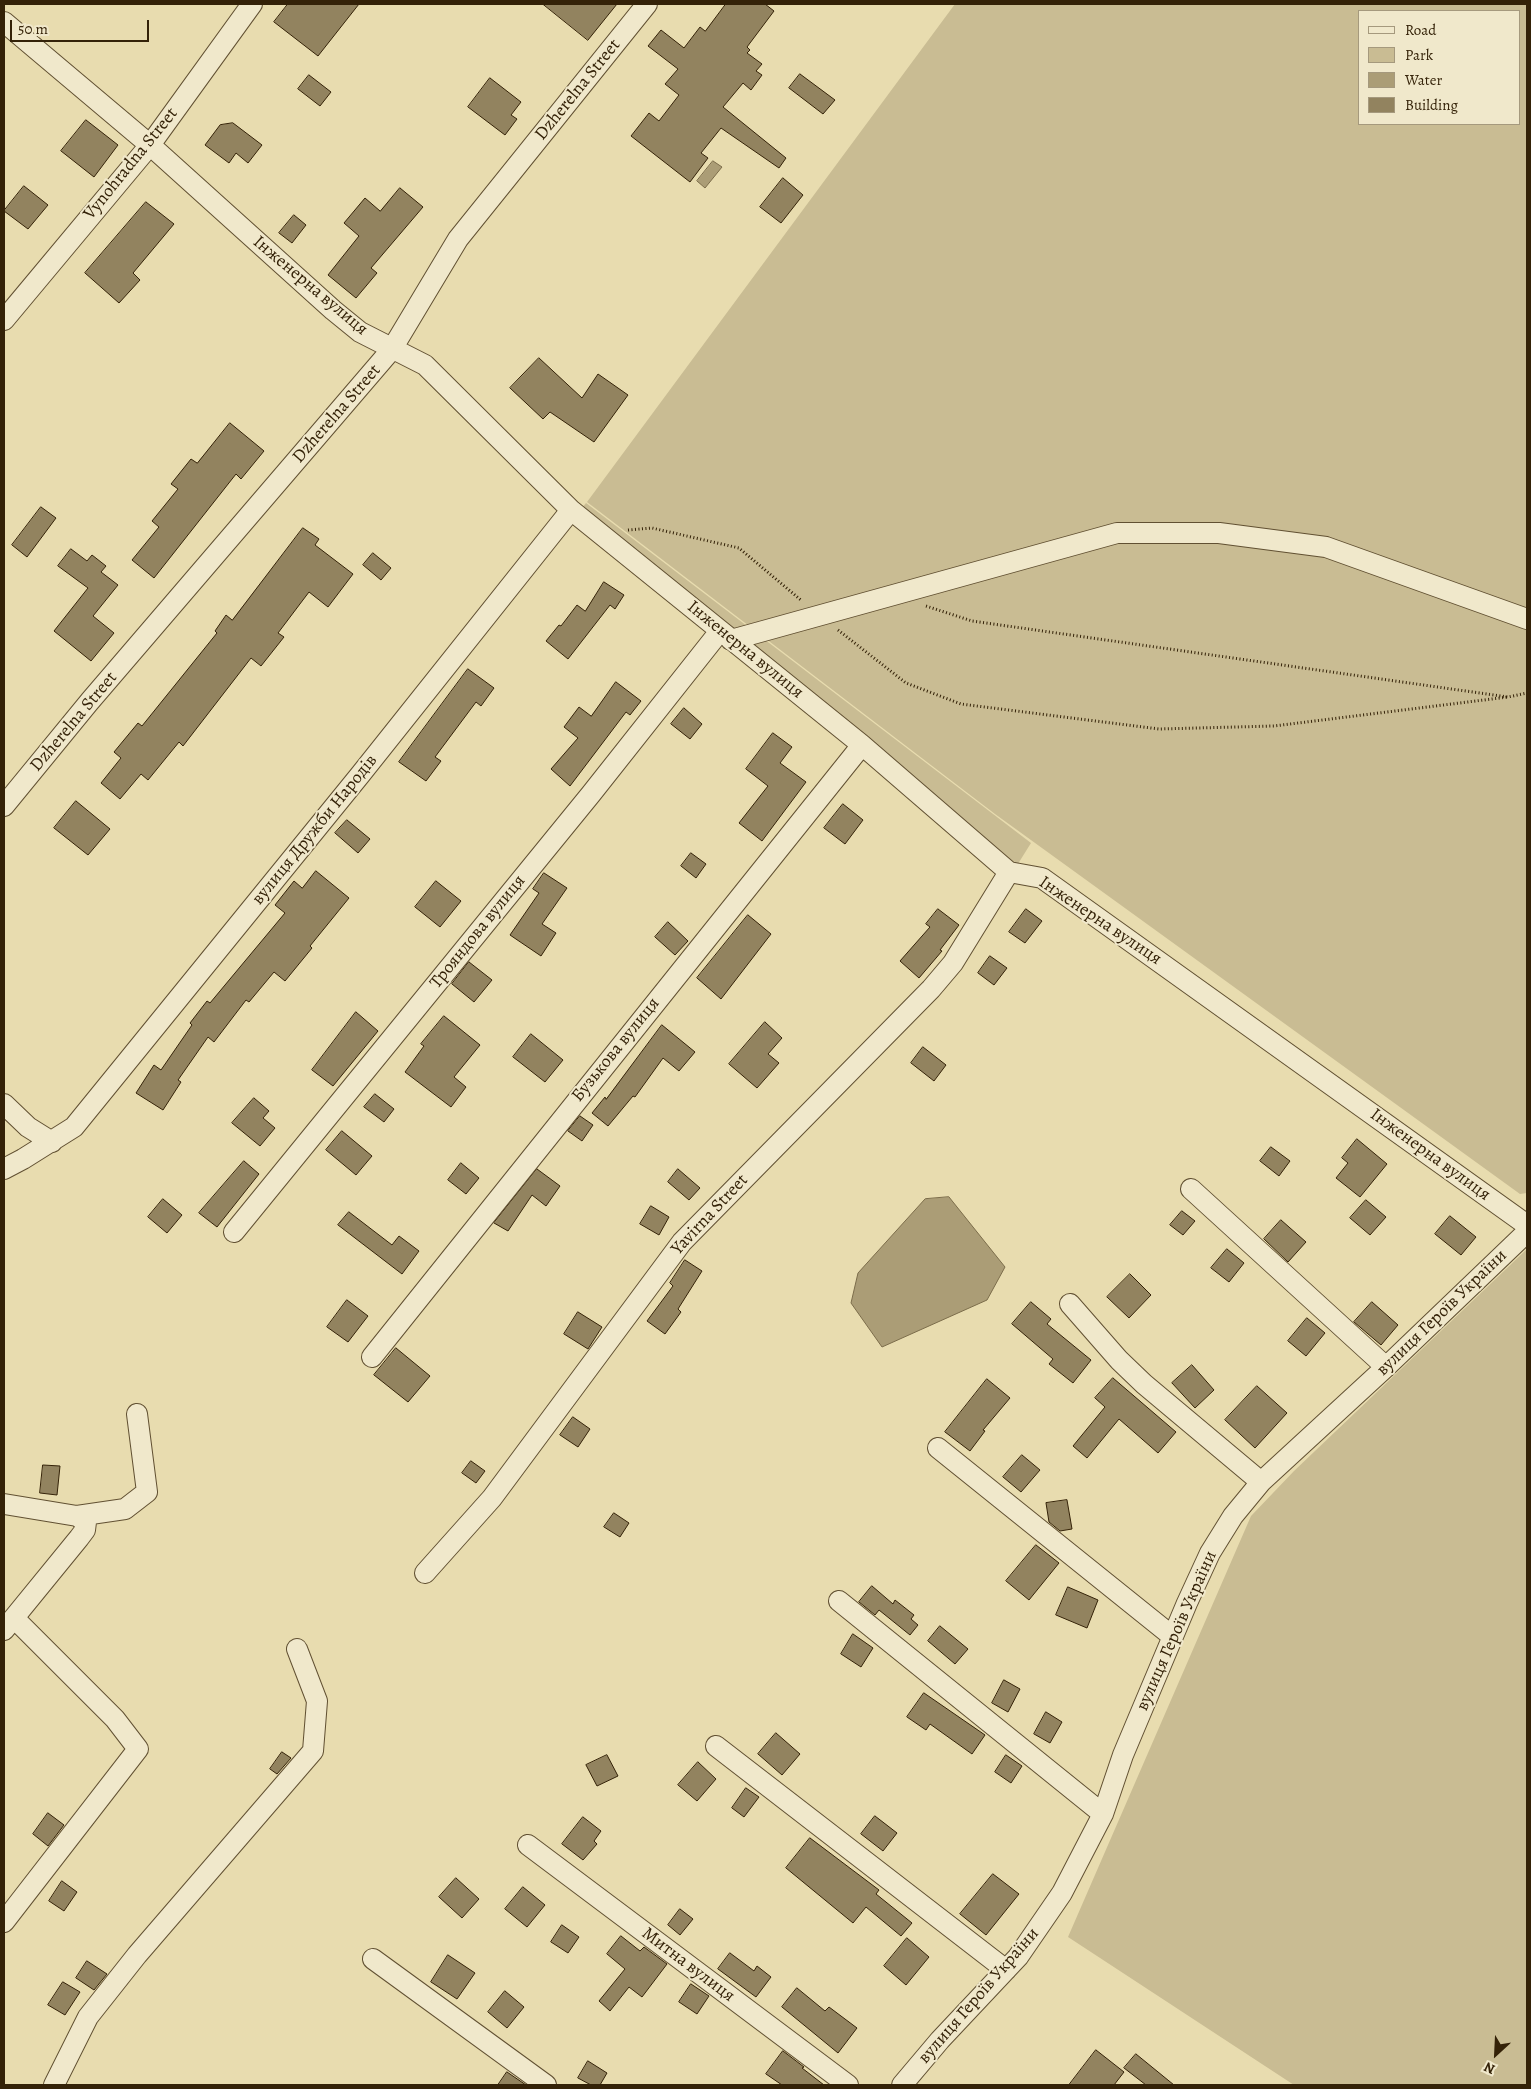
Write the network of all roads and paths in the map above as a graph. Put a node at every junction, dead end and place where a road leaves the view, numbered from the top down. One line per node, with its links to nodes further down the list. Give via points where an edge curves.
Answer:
1 (252, 4): 4 (street, Vynohradna Street)
2 (646, 4): 6 (street, Dzherelna Street, via 458,239)
3 (4, 22): 4 (street, Інженерна вулиця)
4 (150, 145): 5 (street, Vynohradna Street); 6 (street, Інженерна вулиця, via 333,310 360,332)
5 (4, 320)
6 (392, 349): 7 (street, Інженерна вулиця, via 425,365); 16 (street, Dzherelna Street)
7 (571, 510): 8 (street, Інженерна вулиця); 19 (street, вулиця Дружби Народів, via 74,1127)
8 (600, 533): 10 (path, via 652,528 739,548); 12 (street, Інженерна вулиця)
9 (893, 595): 10 (street); 11 (street, via 1117,533 1220,534 1326,547); 14 (path, via 972,621)
10 (820, 616): 12 (street); 14 (path, via 906,684 961,704 1159,729 1274,726)
11 (1527, 619)
12 (726, 635): 15 (street, Інженерна вулиця); 23 (street, Трояндова вулиця, via 585,802)
13 (1527, 693): 14 (path)
14 (1508, 697)
15 (862, 745): 17 (street, Інженерна вулиця); 26 (street, Бузькова вулиця)
16 (4, 806)
17 (1009, 872): 22 (street, Інженерна вулиця, via 1042,878); 33 (street, Yavirna Street, via 953,963 682,1242 492,1498)
18 (4, 1104): 19 (street, via 28,1127)
19 (52, 1142): 20 (street, вулиця Дружби Народів)
20 (4, 1169)
21 (1191, 1189): 27 (street)
22 (1527, 1225)
23 (234, 1232)
24 (1527, 1232): 27 (street, вулиця Героїв України)
25 (1070, 1304): 30 (street, via 1118,1360)
26 (372, 1357)
27 (1386, 1368): 30 (street, вулиця Героїв України)
28 (138, 1414): 32 (street, via 147,1492 125,1509)
29 (938, 1448): 36 (street)
30 (1261, 1482): 36 (street, вулиця Героїв України, via 1233,1516 1210,1553)
31 (4, 1504): 32 (street)
32 (77, 1516): 35 (street, via 86,1522 85,1530)
33 (424, 1572)
34 (839, 1600): 39 (street)
35 (9, 1624): 41 (street, via 115,1719 138,1748)
36 (1172, 1636): 39 (street, вулиця Героїв України, via 1122,1754)
37 (297, 1649): 44 (street, via 317,1701 313,1751 136,1955 88,2017)
38 (716, 1746): 43 (street)
39 (1103, 1814): 43 (street, вулиця Героїв України, via 1062,1893)
40 (528, 1845): 46 (street, Митна вулиця)
41 (4, 1922)
42 (373, 1959): 45 (street)
43 (1006, 1970): 47 (street, вулиця Героїв України)
44 (54, 2085)
45 (546, 2085)
46 (848, 2085)
47 (902, 2085)

